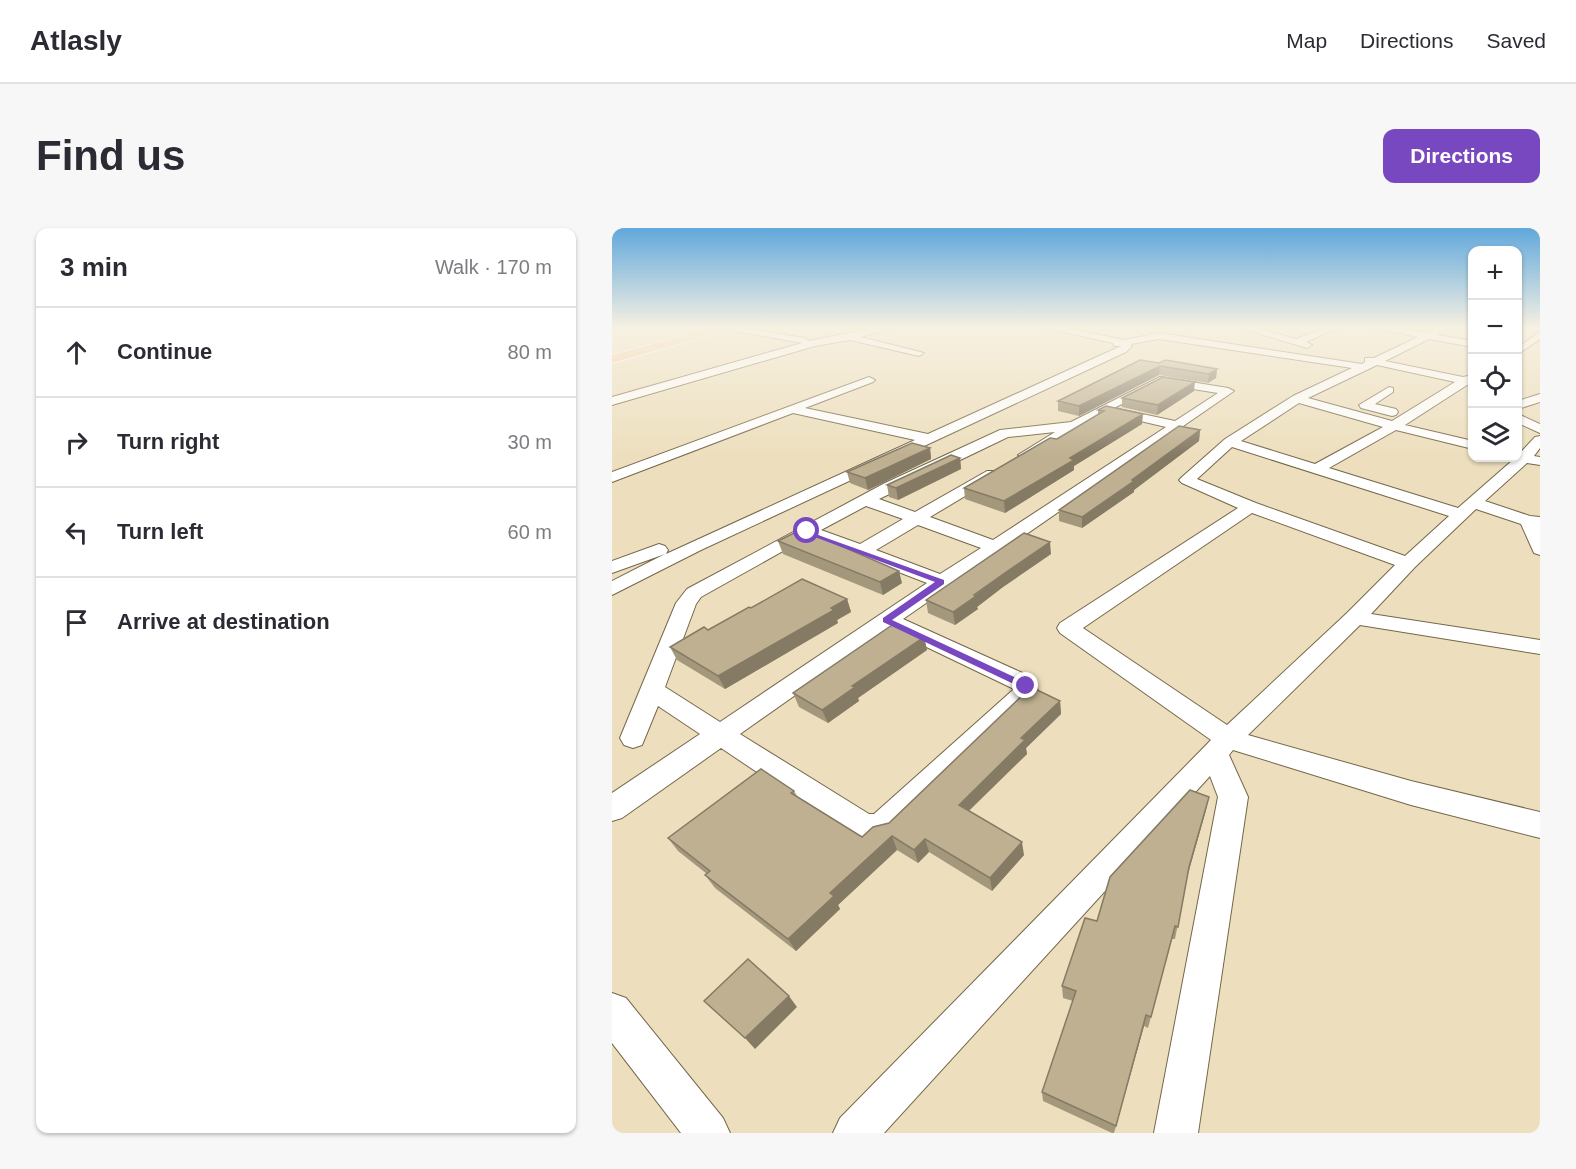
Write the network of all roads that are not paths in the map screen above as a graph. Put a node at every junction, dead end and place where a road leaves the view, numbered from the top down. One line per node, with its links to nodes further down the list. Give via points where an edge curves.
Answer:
1 (719, 370): 12 (street)
2 (1075, 370): 22 (street)
3 (1355, 370): 11 (street)
4 (1408, 370): 6 (street)
5 (869, 380): 14 (street)
6 (1468, 380)
7 (1468, 381): 16 (street)
8 (1389, 390): 16 (street, via 1365,405)
9 (1522, 395): 10 (street)
10 (1538, 398): 13 (street)
11 (1297, 399): 20 (street); 24 (street)
12 (612, 401)
13 (1522, 404)
14 (792, 409): 22 (street); 31 (street)
15 (1103, 409): 18 (street); 19 (street); 19 (street, via 1162,380 1228,391)
16 (1408, 417): 20 (street)
17 (1522, 420): 21 (street)
18 (1076, 425): 32 (street, via 1005,433); 35 (street)
19 (1176, 425): 38 (street)
20 (1394, 426): 25 (street); 30 (street)
21 (1540, 429)
22 (924, 438): 42 (street, via 693,537); 44 (street)
23 (1540, 440): 26 (street)
24 (1230, 442): 30 (street); 33 (street, via 1186,480)
25 (1468, 444)
26 (1522, 456)
27 (1522, 457): 28 (street)
28 (1540, 461)
29 (1516, 462): 34 (street)
30 (1317, 469): 34 (street)
31 (612, 477)
32 (866, 500): 35 (street); 37 (street)
33 (1251, 507): 41 (street); 51 (street, via 1068,628)
34 (1467, 508): 36 (street); 41 (street)
35 (918, 518): 38 (street); 40 (street)
36 (1534, 521): 39 (street)
37 (807, 531): 40 (street); 48 (street, via 694,593 686,603)
38 (994, 546): 43 (street)
39 (1540, 549)
40 (861, 551): 43 (street)
41 (1408, 563): 45 (street)
42 (612, 567)
43 (942, 582): 46 (street)
44 (612, 589)
45 (1355, 618): 47 (street); 51 (street)
46 (886, 620): 49 (street); 49 (street, via 1019,681 1026,686 1026,692 881,826 860,824)
47 (1540, 646)
48 (651, 690): 49 (street); 50 (street)
49 (720, 734): 52 (street)
50 (633, 738)
51 (1221, 746): 53 (street); 56 (street); 57 (street, via 1233,797)
52 (612, 809)
53 (1540, 825)
54 (612, 1012): 55 (street)
55 (708, 1133)
56 (855, 1133)
57 (1176, 1133)

